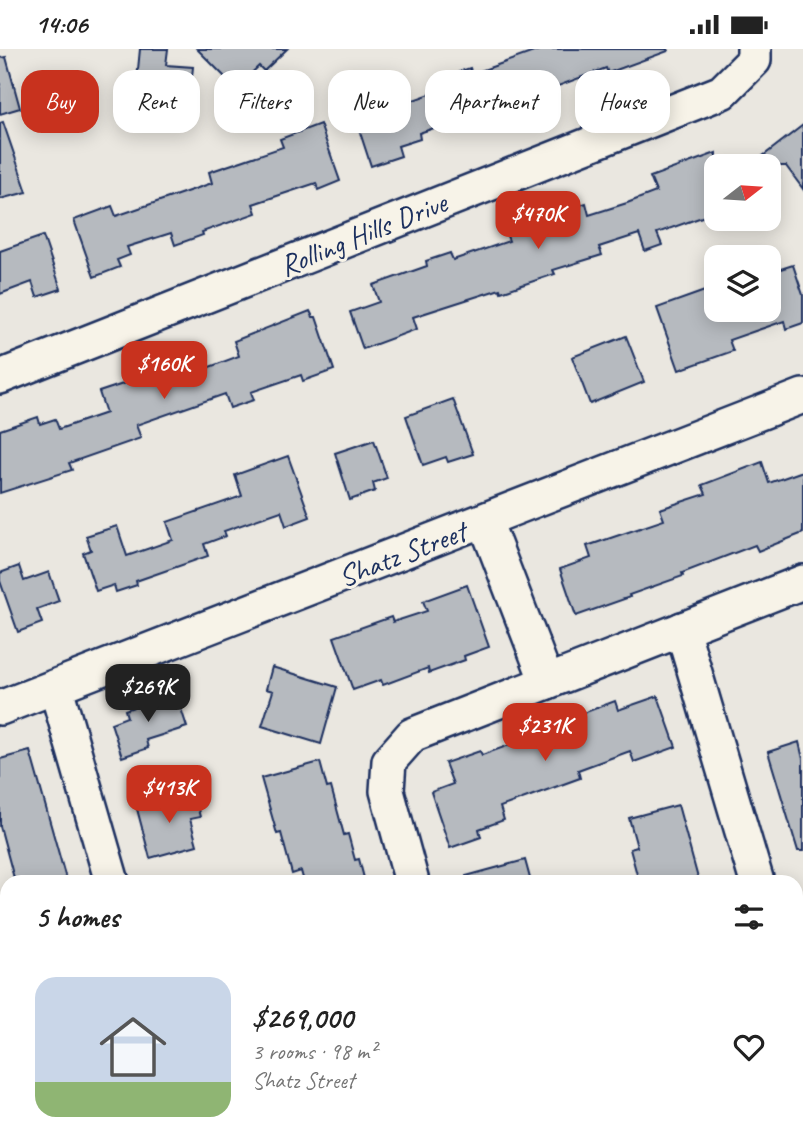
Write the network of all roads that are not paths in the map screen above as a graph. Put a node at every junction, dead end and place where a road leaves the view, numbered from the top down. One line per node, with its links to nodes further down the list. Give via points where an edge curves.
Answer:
1 (754, 54): 2 (street, Rolling Hills Drive, via 722,92)
2 (0, 377)
3 (803, 396): 4 (street, Shatz Street)
4 (485, 521): 7 (street); 8 (street, Shatz Street)
5 (803, 582): 6 (street)
6 (682, 629): 7 (street); 12 (street)
7 (548, 682): 11 (street, via 412,735 389,761 387,791)
8 (56, 688): 9 (street, Shatz Street); 10 (street)
9 (0, 709)
10 (110, 875)
11 (410, 875)
12 (755, 875)

